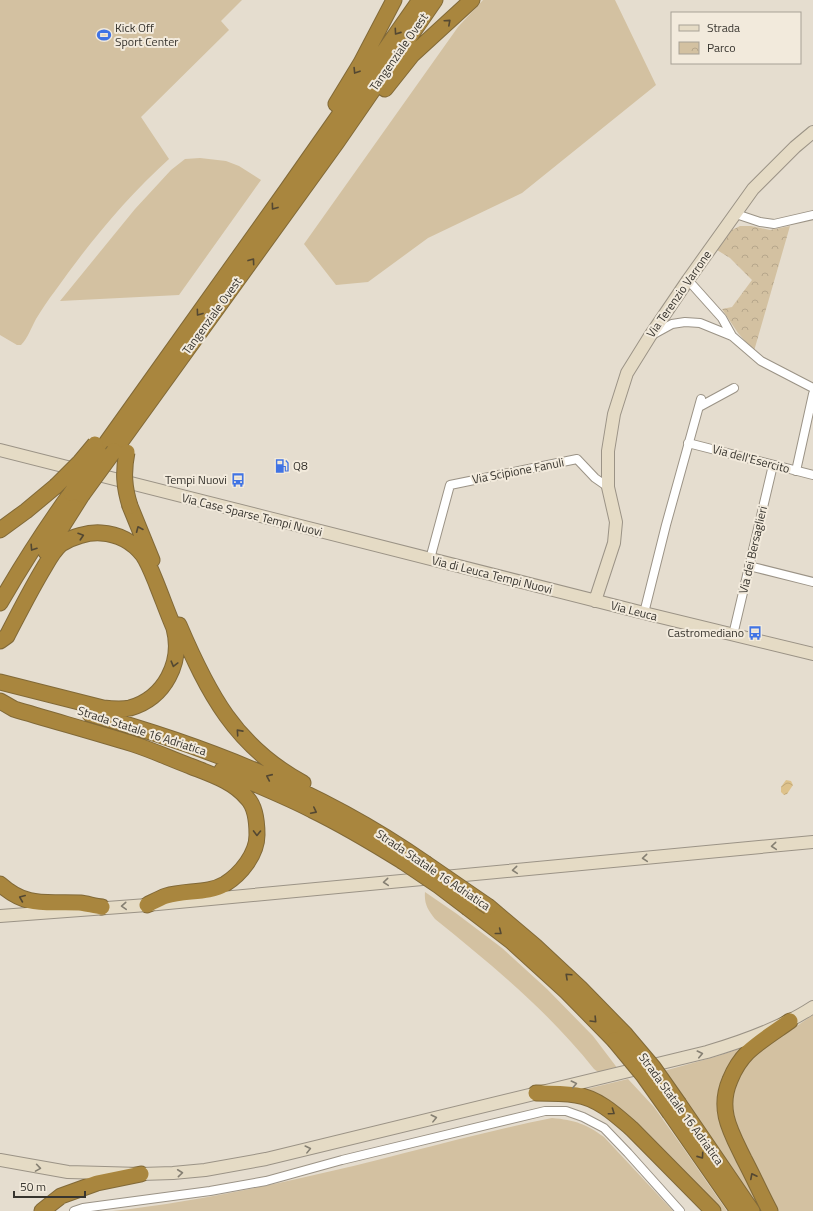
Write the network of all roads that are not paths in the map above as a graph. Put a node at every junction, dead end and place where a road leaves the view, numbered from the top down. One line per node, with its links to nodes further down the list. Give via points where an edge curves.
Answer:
1 (394, 0): 7 (highway, one-way to 7, via 361,63 302,157)
2 (420, 0): 7 (highway, Tangenziale Ovest, one-way to 7)
3 (435, 0): 6 (highway, Tangenziale Ovest)
4 (472, 0): 6 (highway, one-way to 4, via 356,128 412,55)
5 (813, 132): 8 (main road, Via Terenzio Varrone, via 753,189)
6 (337, 142): 17 (highway, Tangenziale Ovest, one-way to 6, via 198,335)
7 (286, 191): 17 (highway, Tangenziale Ovest, one-way to 17, via 173,349)
8 (736, 214): 9 (street, via 774,224); 10 (main road, Via Terenzio Varrone)
9 (813, 215)
10 (688, 280): 11 (main road, Via Terenzio Varrone); 12 (street, via 722,318)
11 (650, 336): 12 (street, via 672,324 685,322 700,323); 22 (main road, Via Terenzio Varrone, via 627,373 614,414 608,451)
12 (732, 336): 14 (street, via 761,361)
13 (734, 388): 16 (street, via 700,403)
14 (813, 388)
15 (813, 394): 20 (street)
16 (688, 443): 19 (street, Via dell'Esercito); 31 (street)
17 (110, 449): 23 (highway, Tangenziale Ovest, bridge); 24 (highway, bridge, via 80,462 56,486); 39 (highway, one-way to 17, bridge, via 396,837 364,816 294,778 254,749 238,732 214,698 196,664 130,506 124,477)
18 (0, 450): 25 (main road, Via Case Sparse Tempi Nuovi)
19 (773, 465): 20 (street, Via dell'Esercito); 27 (street, Via dei Bersaglieri)
20 (796, 471): 21 (street, Via dell'Esercito)
21 (813, 475)
22 (608, 487): 26 (street, Via Scipione Fanuli, via 576,459 450,485); 29 (main road, via 616,522 614,543)
23 (76, 494): 30 (highway, Tangenziale Ovest, one-way to 30, via 24,561); 33 (highway, Tangenziale Ovest, via 57,533 25,586)
24 (0, 530)
25 (388, 549): 26 (main road, Via di Leuca Tempi Nuovi)
26 (430, 559): 29 (main road, Via di Leuca Tempi Nuovi)
27 (749, 566): 28 (street); 32 (street, Via dei Bersaglieri)
28 (813, 582)
29 (595, 601): 31 (main road, Via Leuca)
30 (0, 603)
31 (644, 614): 32 (main road, Via Leuca)
32 (733, 635): 34 (main road, Via Leuca)
33 (0, 640): 35 (highway, one-way to 35, via 7,636 54,551 70,539 97,532 121,537 132,543 143,556 177,638 175,660 168,679 151,698 129,708 103,708)
34 (813, 654)
35 (0, 682)
36 (0, 689): 39 (highway, Strada Statale 16 Adriatica, one-way to 36, via 360,822 307,794 248,768 182,742)
37 (0, 700): 39 (highway, Strada Statale 16 Adriatica, one-way to 39, via 194,759 257,785); 41 (highway, one-way to 41, via 14,709 173,759 223,779 239,789 248,799 255,814 257,840 253,854 236,876 218,887 166,896)
38 (813, 842): 41 (main road, one-way to 41)
39 (405, 856): 46 (highway, Strada Statale 16 Adriatica, one-way to 46, bridge, via 439,886 511,941); 46 (highway, Strada Statale 16 Adriatica, one-way to 39, bridge, via 575,983 489,907 425,863)
40 (0, 884): 42 (highway, one-way to 40, via 81,903 32,902 19,898)
41 (147, 904): 42 (main road, one-way to 42)
42 (102, 907): 43 (main road)
43 (0, 916)
44 (813, 1007): 45 (main road)
45 (790, 1021): 47 (main road, one-way to 45, via 707,1052); 57 (highway, one-way to 45, via 732,1136 724,1108 725,1098 732,1074 747,1053)
46 (619, 1037): 48 (highway, Strada Statale 16 Adriatica, bridge, via 653,1067)
47 (536, 1093): 50 (main road, one-way to 47, via 205,1170 266,1159); 54 (highway, one-way to 54, via 577,1095 602,1105 632,1129)
48 (675, 1108): 55 (highway, Strada Statale 16 Adriatica, one-way to 55); 56 (highway, Strada Statale 16 Adriatica)
49 (0, 1160): 50 (main road, one-way to 50, via 68,1172)
50 (141, 1174): 51 (highway, via 97,1183 61,1196)
51 (42, 1211)
52 (74, 1211): 53 (street, via 266,1181 342,1160 545,1112 566,1111 604,1128)
53 (680, 1211)
54 (713, 1211)
55 (738, 1211)
56 (752, 1211)
57 (770, 1211)

